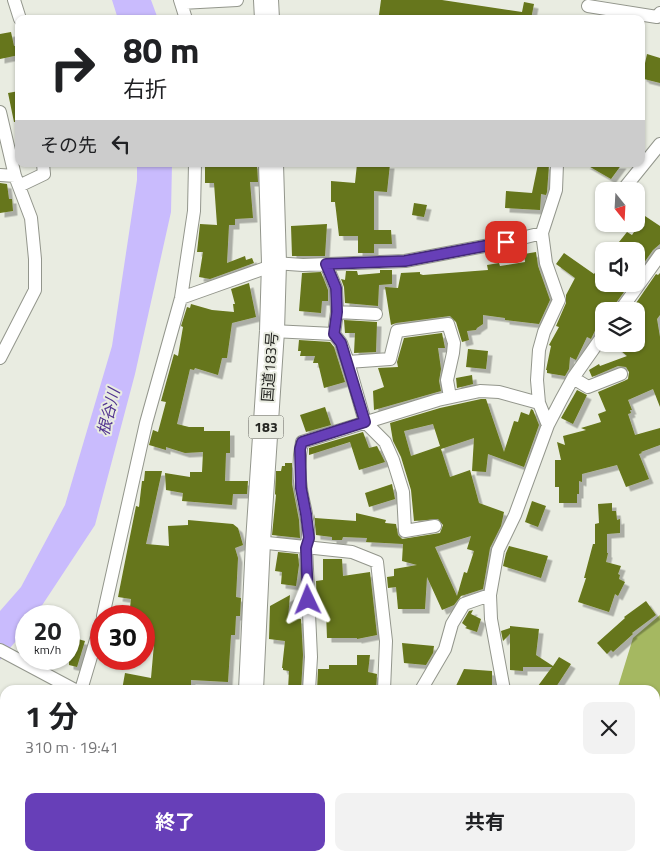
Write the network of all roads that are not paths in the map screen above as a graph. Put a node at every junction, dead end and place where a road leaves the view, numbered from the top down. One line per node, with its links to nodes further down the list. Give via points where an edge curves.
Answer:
1 (14, 0): 7 (street)
2 (237, 0): 4 (street)
3 (266, 0): 9 (highway)
4 (181, 1): 8 (street)
5 (589, 8): 10 (street)
6 (660, 12): 11 (street, via 657,17)
7 (19, 15)
8 (185, 15)
9 (267, 15)
10 (642, 15)
11 (645, 15)
12 (0, 112): 21 (street)
13 (660, 144): 14 (street)
14 (645, 163)
15 (43, 167): 21 (street, via 44,174)
16 (195, 167): 27 (street, via 194,211)
17 (271, 167): 25 (highway, 国道183号 / 183)
18 (557, 167): 23 (street, via 556,190)
19 (641, 167): 22 (street)
20 (0, 175): 21 (street)
21 (17, 181): 34 (street, via 31,218 36,259 34,290)
22 (629, 182)
23 (542, 233): 26 (street, via 405,261); 39 (street, via 546,263 560,300 538,350)
24 (660, 256): 28 (street)
25 (274, 264): 26 (street); 27 (street); 31 (highway, 国道183号 / 183)
26 (326, 264): 29 (street, via 336,288)
27 (182, 298): 46 (street, via 146,424)
28 (627, 302)
29 (337, 312): 30 (street); 32 (street)
30 (376, 314)
31 (272, 331): 32 (street); 43 (highway, 国道183号 / 183)
32 (334, 334): 35 (street)
33 (595, 347): 37 (street)
34 (0, 358)
35 (348, 362): 38 (street, via 390,358 397,331 448,324 454,343 447,380); 40 (street)
36 (621, 374): 37 (street, via 588,387)
37 (573, 378): 41 (street)
38 (450, 397): 39 (street, via 480,390); 40 (street)
39 (539, 403): 41 (street)
40 (365, 422): 42 (street, via 385,442 393,460 403,492 405,531); 44 (street, via 302,442 300,476 309,538)
41 (548, 425): 45 (street, via 515,515 498,550)
42 (435, 526)
43 (258, 542): 44 (street); 51 (highway, 国道183号 / 183)
44 (306, 548): 52 (street); 53 (street, via 352,552 377,562 386,641)
45 (490, 595): 54 (street, via 464,604 452,624 445,649); 55 (street, via 490,619)
46 (105, 605)
47 (0, 650): 49 (street)
48 (90, 661): 50 (street)
49 (72, 685)
50 (83, 685)
51 (251, 685)
52 (309, 685)
53 (384, 685)
54 (424, 685)
55 (503, 685)

